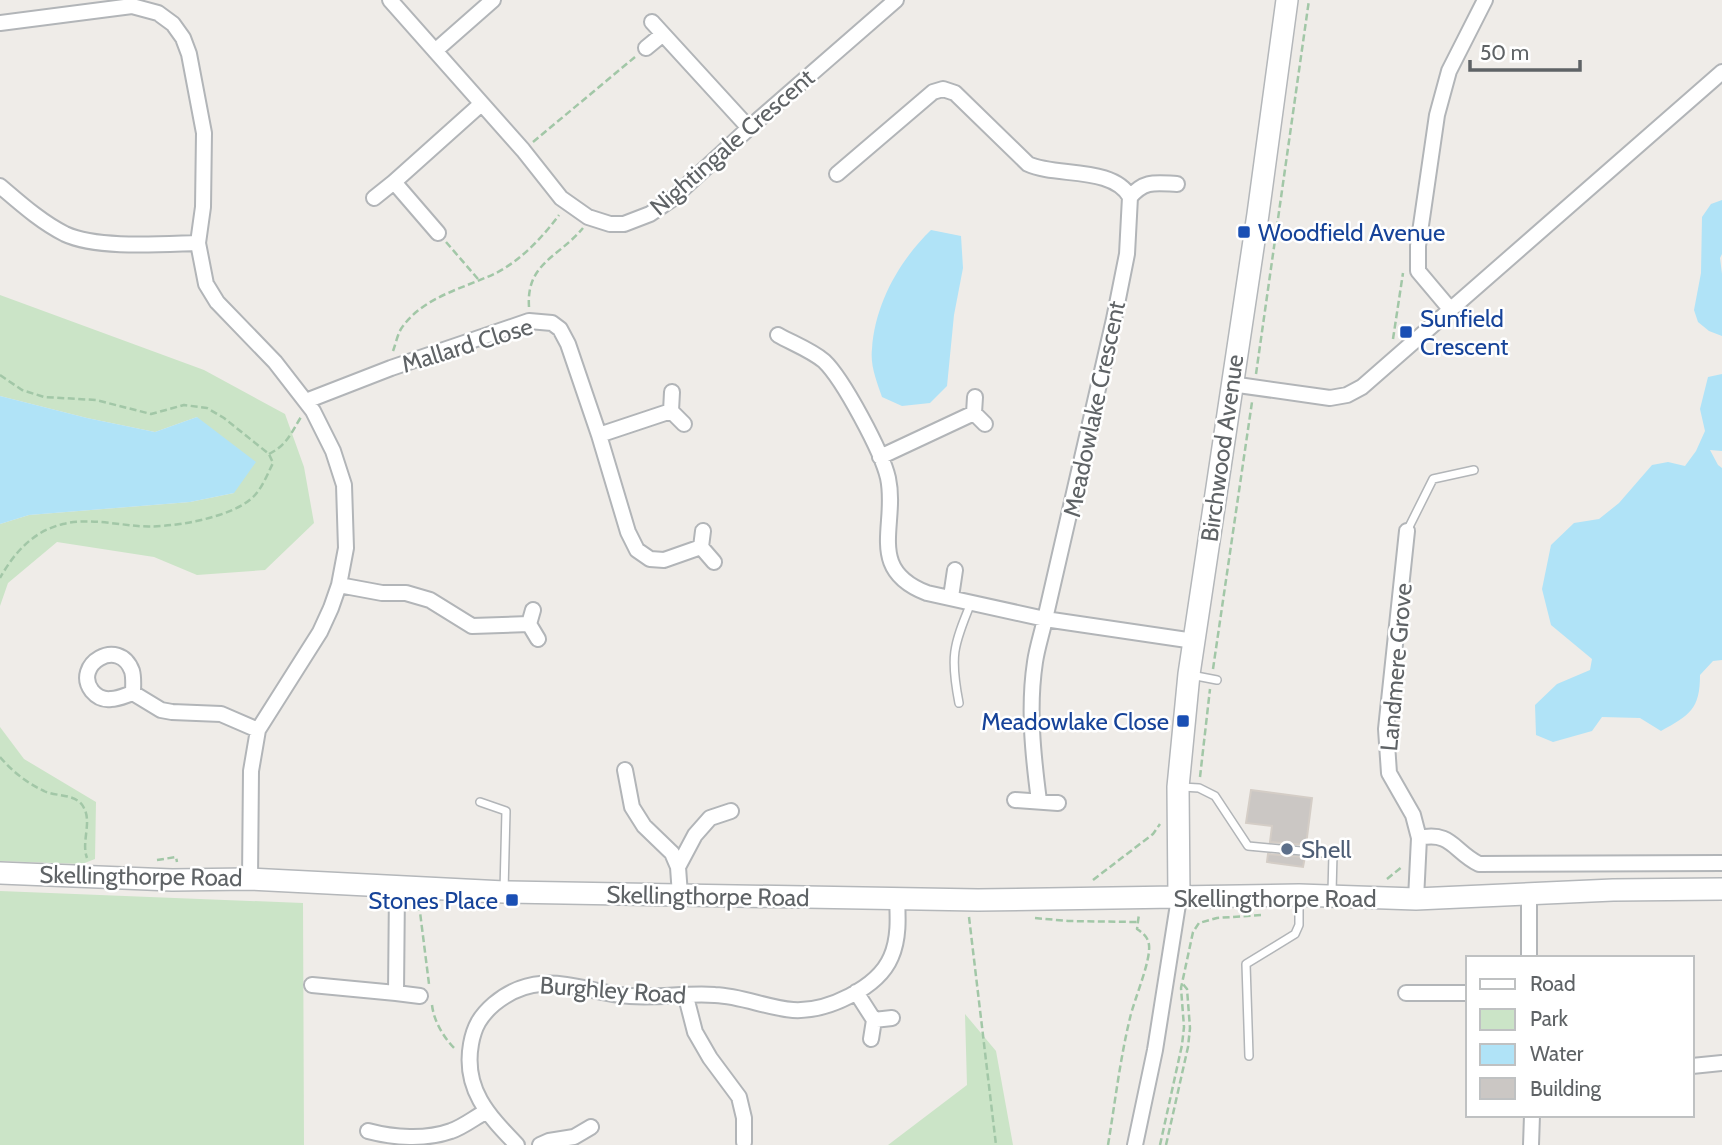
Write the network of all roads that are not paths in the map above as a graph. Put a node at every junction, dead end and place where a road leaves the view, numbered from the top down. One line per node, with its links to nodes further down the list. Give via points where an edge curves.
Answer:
1 (390, 0): 10 (street, Nightingale Crescent)
2 (494, 0): 10 (street)
3 (896, 0): 13 (street, Nightingale Crescent)
4 (1287, 0): 24 (main road, Birchwood Avenue)
5 (1485, 0): 22 (street, via 1449,71 1437,115 1416,260 1418,271)
6 (652, 22): 8 (street)
7 (0, 23): 21 (street, via 132,6 158,13 173,24 189,54 204,133)
8 (663, 34): 9 (street); 13 (street)
9 (646, 48)
10 (435, 51): 12 (street, Nightingale Crescent)
11 (1722, 72): 22 (street)
12 (480, 105): 13 (street, Nightingale Crescent, via 561,198 588,217 610,224 625,225 672,199); 15 (street)
13 (749, 128)
14 (837, 174): 18 (street, via 933,92 943,89 955,93 1028,164 1086,174 1118,185)
15 (394, 182): 19 (street); 20 (street)
16 (1177, 184): 18 (street, via 1149,183)
17 (0, 186): 21 (street, via 41,220 88,241)
18 (1130, 197): 43 (street, Meadowlake Crescent, via 1127,254 1117,306)
19 (374, 198)
20 (438, 233)
21 (198, 243): 27 (street, via 206,284 217,302 275,362)
22 (1450, 309): 24 (street, via 1346,396 1330,398)
23 (778, 335): 33 (street, via 831,369)
24 (1231, 384): 45 (main road, Birchwood Avenue)
25 (672, 392): 28 (street)
26 (975, 397): 29 (street)
27 (309, 406): 32 (street, Mallard Close, via 391,368 529,321 552,323 561,329 568,344); 40 (street, via 333,451 344,485 346,548)
28 (671, 411): 30 (street); 32 (street)
29 (974, 413): 31 (street); 33 (street)
30 (684, 424)
31 (985, 424)
32 (599, 435): 37 (street, Mallard Close, via 637,550 650,559 664,560)
33 (880, 457): 41 (street, via 890,494 886,535 892,567 914,587)
34 (1474, 470): 36 (lane, via 1433,479)
35 (703, 531): 37 (street)
36 (1407, 531): 58 (street, Landmere Grove, via 1386,729 1389,773 1413,815)
37 (701, 547): 38 (street)
38 (714, 562)
39 (955, 570): 41 (street)
40 (339, 585): 44 (street, via 430,600 471,626 531,617); 50 (street, via 320,632)
41 (951, 597): 42 (street)
42 (972, 602): 43 (street); 49 (lane, via 953,652)
43 (1045, 619): 45 (street); 54 (street, Meadowlake Crescent, via 1031,714)
44 (538, 639)
45 (1194, 641): 46 (main road, Birchwood Avenue)
46 (1189, 674): 47 (lane); 52 (main road, Birchwood Avenue)
47 (1217, 680)
48 (133, 693): 50 (street, via 162,710 221,714)
49 (959, 703)
50 (258, 730): 62 (street, via 251,771)
51 (625, 770): 60 (street, via 632,807 672,853)
52 (1178, 787): 69 (lane, via 1199,788 1215,796 1248,846 1334,855); 70 (main road, Birchwood Avenue)
53 (1015, 800): 54 (street)
54 (1039, 801): 56 (street)
55 (480, 802): 65 (lane, via 506,811)
56 (1058, 803)
57 (731, 811): 60 (street, via 710,818)
58 (1419, 838): 59 (street, via 1446,838 1479,864); 72 (street)
59 (1722, 863)
60 (678, 867): 67 (street)
61 (0, 873): 62 (main road, Skellingthorpe Road, via 172,880)
62 (250, 878): 63 (main road, Skellingthorpe Road)
63 (397, 888): 65 (main road, Skellingthorpe Road); 76 (street)
64 (1722, 889): 66 (main road, Skellingthorpe Road)
65 (504, 892): 67 (main road, Skellingthorpe Road)
66 (1529, 893): 72 (main road, Skellingthorpe Road); 73 (street)
67 (680, 895): 71 (main road, Skellingthorpe Road)
68 (1299, 895): 69 (main road, Skellingthorpe Road); 70 (main road, Skellingthorpe Road); 84 (lane, via 1299,925 1294,934 1246,964)
69 (1332, 896): 72 (main road, Skellingthorpe Road)
70 (1179, 898): 71 (main road, Skellingthorpe Road); 96 (street)
71 (897, 899): 75 (street, Burghley Road, via 891,958 880,974)
72 (1416, 899)
73 (1529, 956)
74 (312, 985): 76 (street)
75 (856, 992): 80 (street, Burghley Road, via 828,1005 794,1010 715,995); 82 (street)
76 (396, 993): 79 (street)
77 (1406, 993): 78 (street)
78 (1466, 993)
79 (420, 996)
80 (686, 996): 87 (street, Burghley Road, via 632,996 545,982 508,993 474,1027 469,1055 476,1093); 93 (street, via 695,1032 739,1097)
81 (892, 1018): 82 (street)
82 (874, 1020): 83 (street)
83 (871, 1039)
84 (1249, 1056)
85 (1722, 1063): 86 (street)
86 (1694, 1066)
87 (485, 1112): 91 (street, via 453,1131); 94 (street, Burghley Road)
88 (1532, 1117): 97 (street)
89 (591, 1127): 92 (street)
90 (368, 1131): 91 (street)
91 (388, 1141)
92 (575, 1141): 95 (street)
93 (745, 1144)
94 (517, 1145)
95 (540, 1145)
96 (1135, 1145)
97 (1531, 1145)

